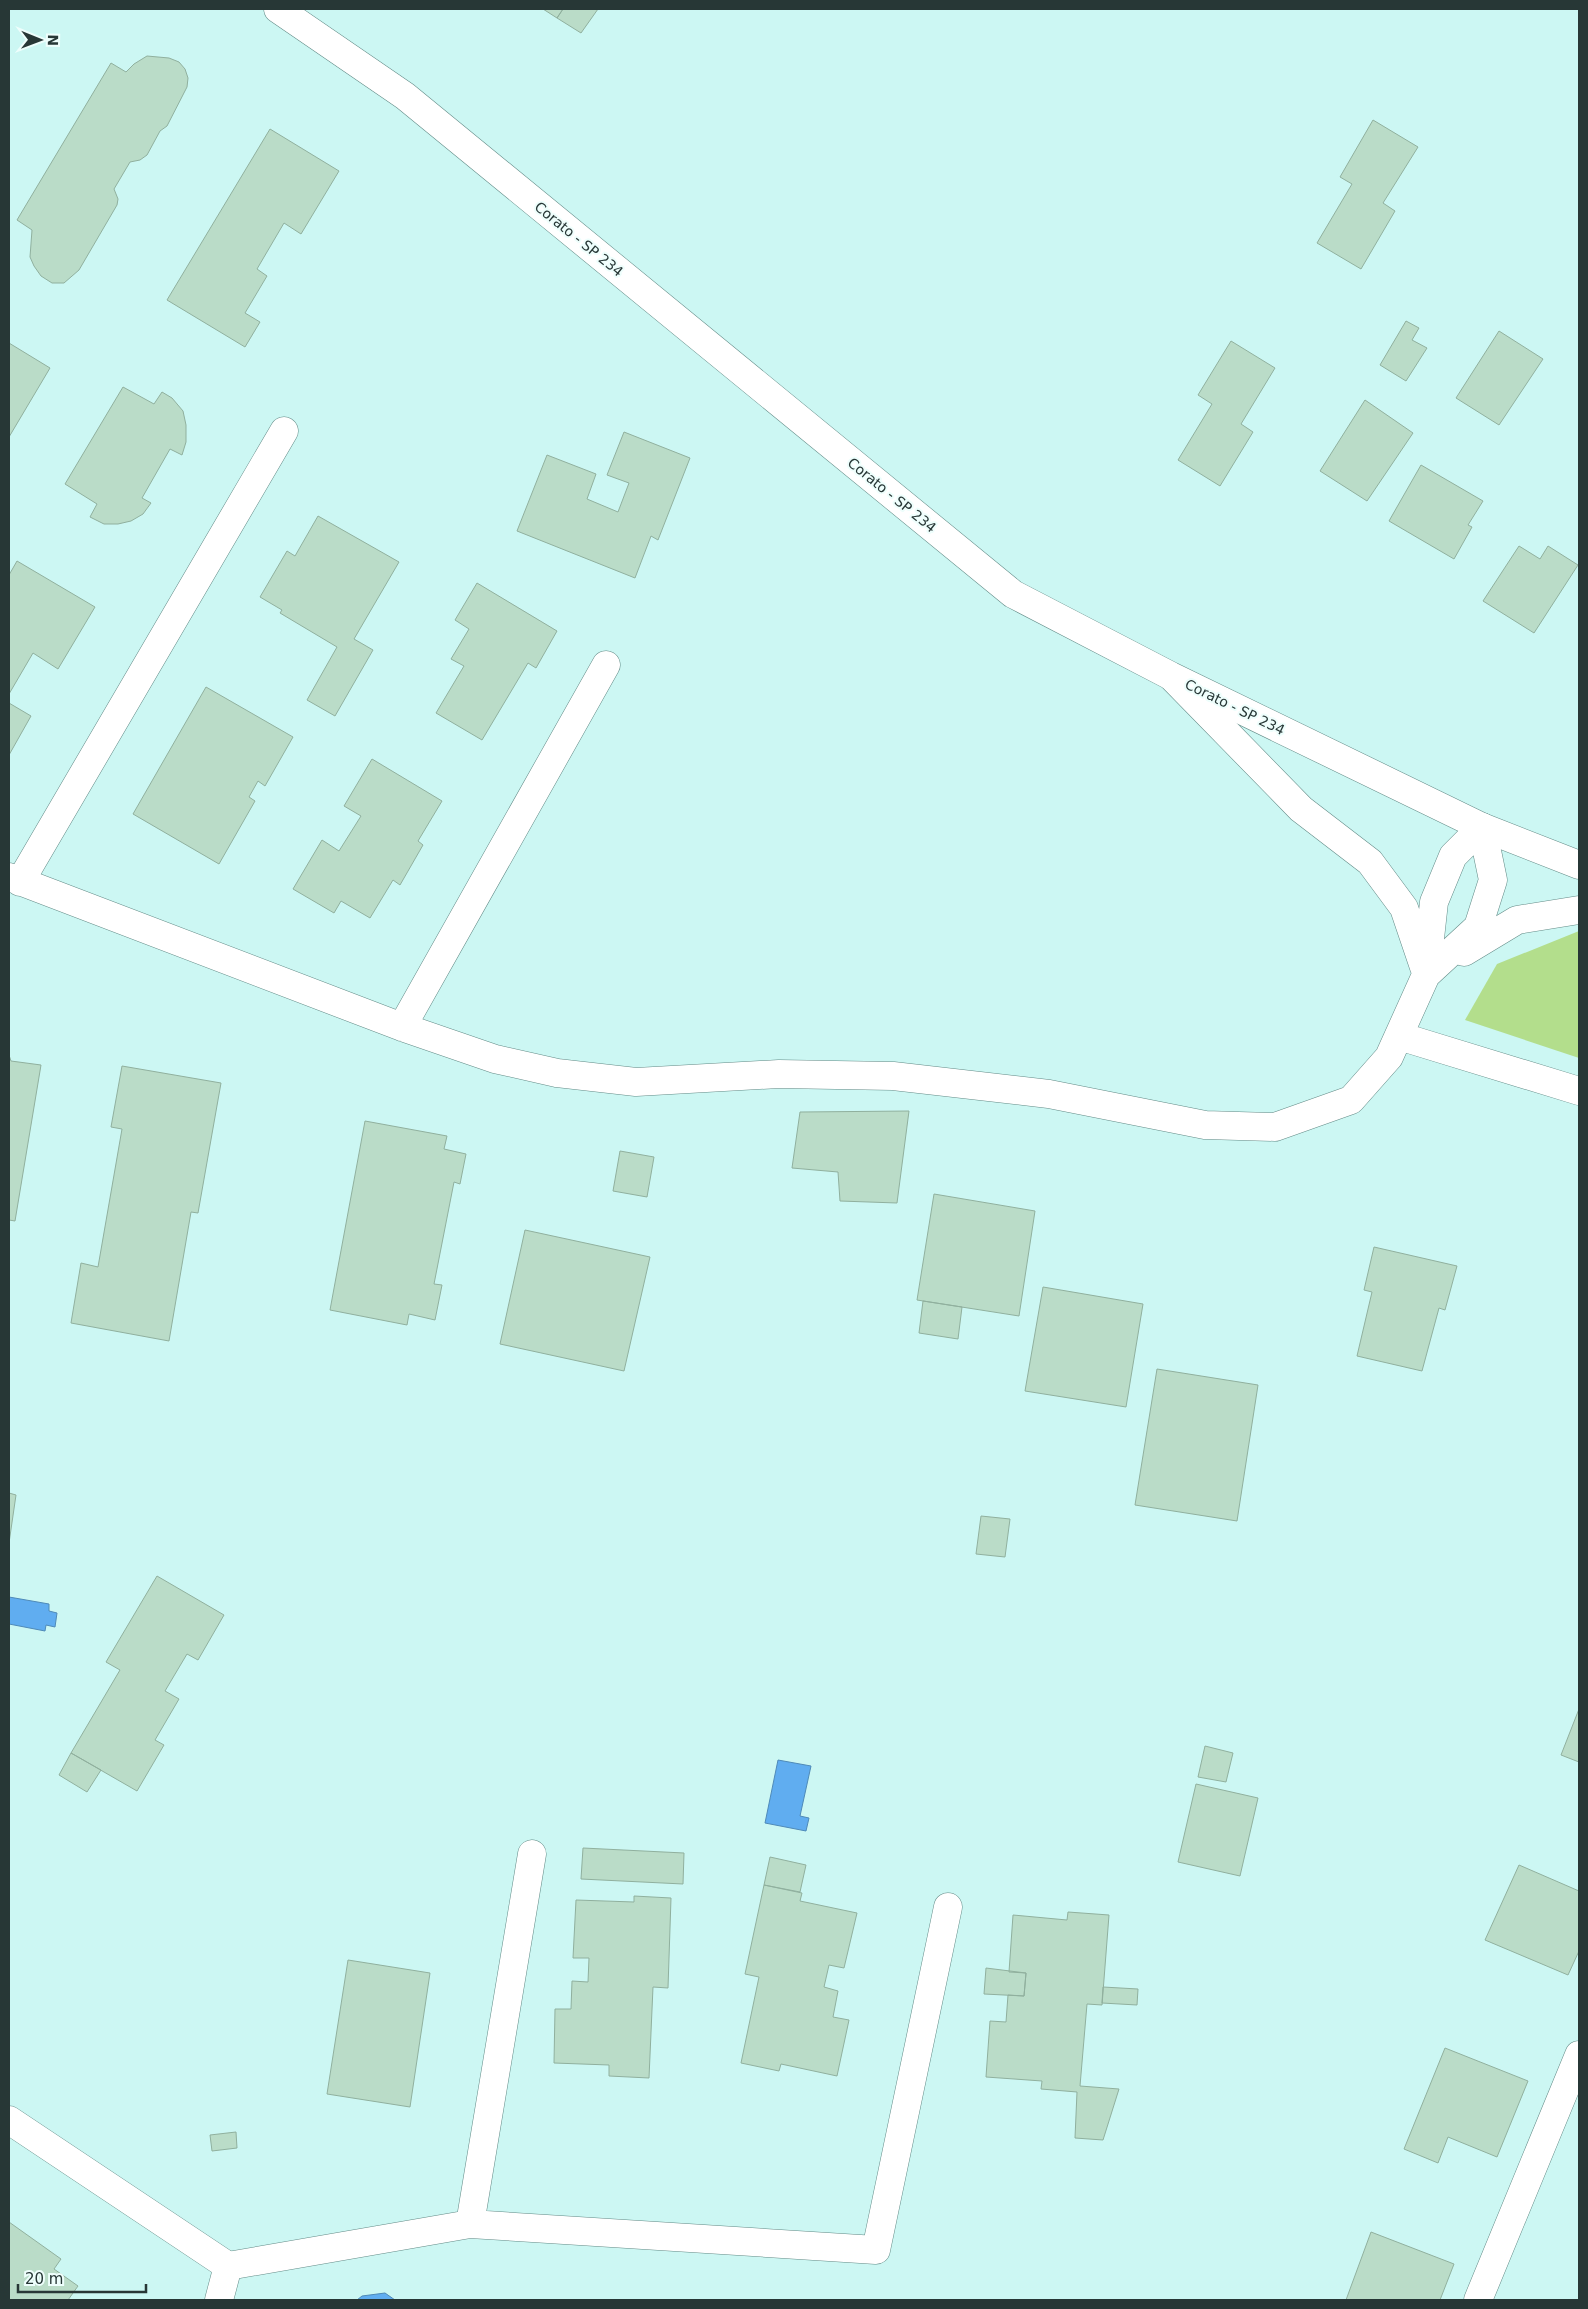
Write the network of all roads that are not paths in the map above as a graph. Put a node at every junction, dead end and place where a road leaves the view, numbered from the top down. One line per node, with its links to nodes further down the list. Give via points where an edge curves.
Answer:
1 (278, 9): 4 (street, Corato - SP 234, via 405,96 1013,594)
2 (284, 431): 7 (street)
3 (606, 665): 10 (street)
4 (1171, 676): 5 (street, Corato - SP 234); 9 (street, via 1301,809 1370,862 1404,908)
5 (1482, 827): 6 (street, Corato - SP 234); 9 (street, via 1453,856 1434,902); 9 (street, via 1493,880 1478,928)
6 (1579, 865)
7 (14, 879): 10 (street)
8 (1579, 910): 9 (street, via 1517,920)
9 (1426, 975): 11 (street)
10 (402, 1026): 11 (street, via 495,1059 557,1073 636,1082 779,1074 892,1076 1049,1094 1205,1125 1275,1127 1351,1100 1389,1057)
11 (1399, 1036): 12 (street)
12 (1579, 1090)
13 (532, 1854): 17 (street)
14 (948, 1907): 17 (street, via 876,2250)
15 (1579, 2054): 20 (street)
16 (9, 2120): 18 (street)
17 (470, 2224): 18 (street)
18 (228, 2266): 19 (street)
19 (219, 2300)
20 (1478, 2300)

